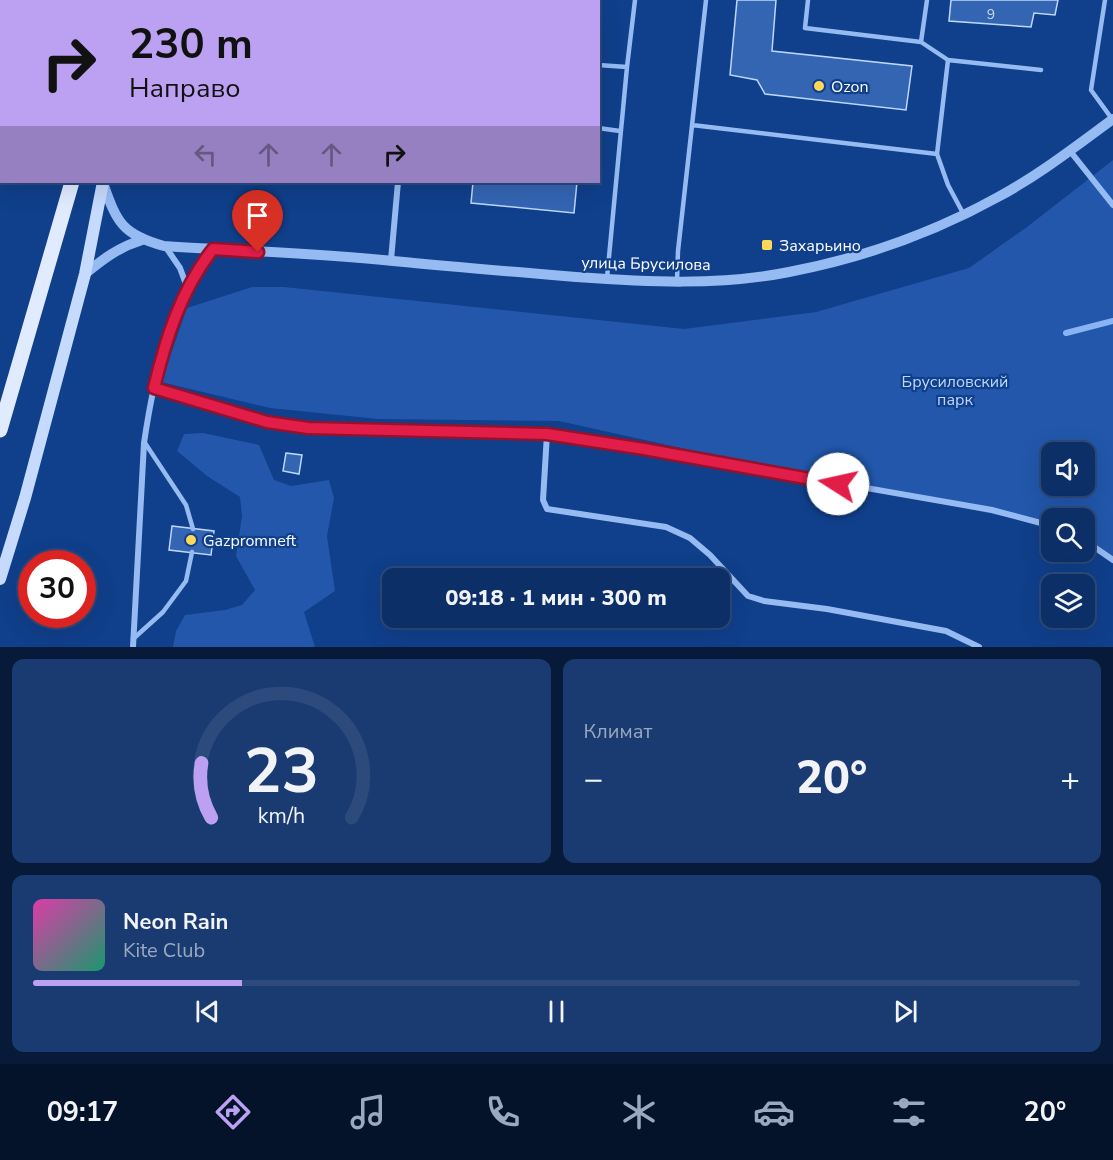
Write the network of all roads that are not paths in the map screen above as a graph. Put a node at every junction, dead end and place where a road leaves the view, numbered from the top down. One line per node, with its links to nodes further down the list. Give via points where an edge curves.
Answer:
1 (635, 0): 9 (lane)
2 (706, 0): 12 (lane)
3 (808, 0): 6 (lane, via 805,28)
4 (927, 0): 6 (lane)
5 (1105, 0): 11 (lane, via 1091,90)
6 (921, 42): 7 (lane)
7 (948, 60): 10 (lane); 16 (lane)
8 (600, 65): 9 (lane)
9 (627, 67): 14 (lane)
10 (1041, 70)
11 (1113, 119): 15 (street, улица Брусилова)
12 (692, 125): 16 (lane); 29 (lane)
13 (600, 128): 14 (lane)
14 (620, 131): 28 (lane)
15 (1070, 151): 21 (street); 22 (street, улица Брусилова)
16 (937, 154): 22 (lane)
17 (103, 183): 23 (street, via 122,225)
18 (103, 183): 27 (main road)
19 (398, 183): 26 (street)
20 (71, 185): 32 (main road)
21 (1113, 205)
22 (964, 215): 29 (street, улица Брусилова, via 843,260 787,273)
23 (142, 240): 24 (street, улица Брусилова); 27 (street, via 112,252)
24 (164, 246): 25 (street, улица Брусилова); 30 (street, via 180,268)
25 (213, 249): 26 (street, улица Брусилова); 30 (street)
26 (391, 261): 28 (street, улица Брусилова)
27 (85, 274): 40 (main road)
28 (607, 279): 29 (street, улица Брусилова)
29 (677, 282)
30 (187, 287): 31 (street)
31 (154, 388): 33 (street, via 267,422 308,428); 34 (street)
32 (0, 429)
33 (547, 434): 35 (street, via 992,510); 43 (street, via 543,500 547,509 666,527 690,538 748,596 946,631)
34 (144, 443): 36 (lane, via 186,505); 41 (street)
35 (1041, 523)
36 (193, 529)
37 (1095, 548): 39 (street)
38 (192, 552): 41 (lane, via 186,581 163,612)
39 (1113, 560)
40 (0, 579)
41 (133, 639): 42 (street)
42 (133, 647)
43 (979, 647)

